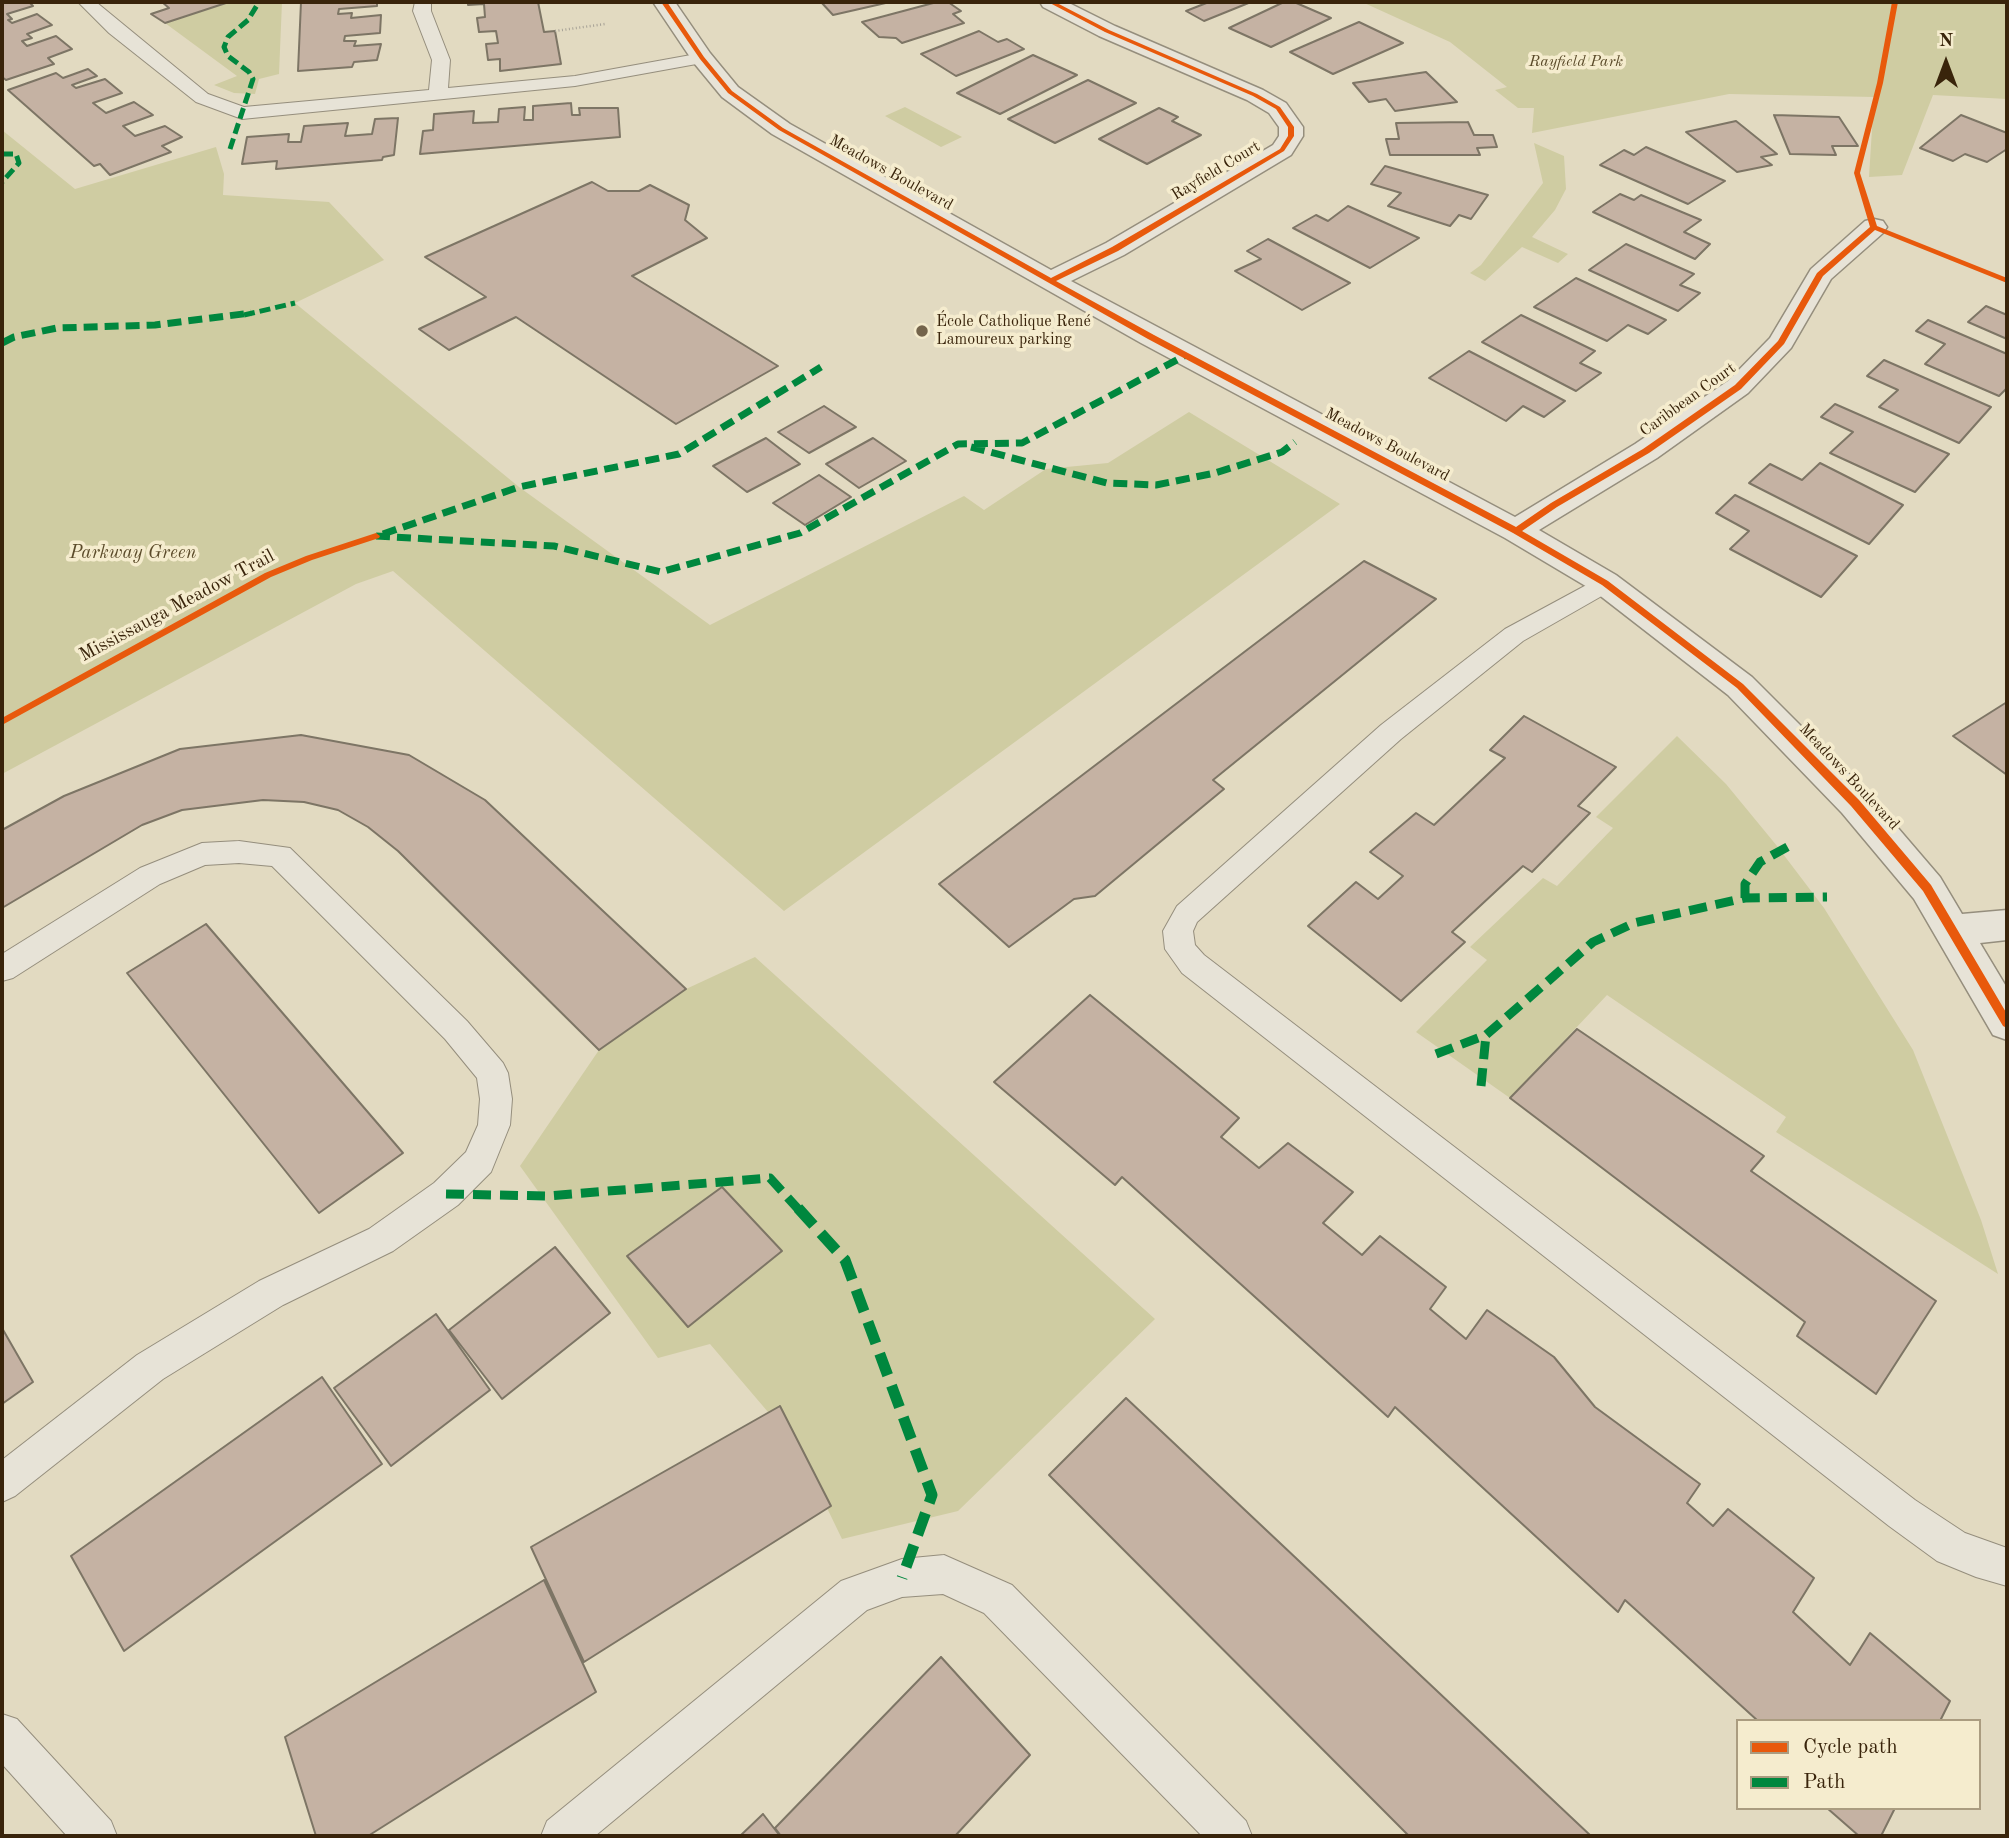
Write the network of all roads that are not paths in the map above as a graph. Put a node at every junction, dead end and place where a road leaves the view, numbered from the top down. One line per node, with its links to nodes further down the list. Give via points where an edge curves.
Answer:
1 (86, 2): 6 (lane, via 202,98 243,113)
2 (423, 2): 6 (lane, via 440,60)
3 (664, 2): 5 (street, Meadows Boulevard)
4 (1051, 2): 8 (street, Rayfield Court, via 1255,95 1278,108 1291,127 1291,136 1282,150 1115,249)
5 (702, 58): 6 (lane, via 575,81); 8 (street, Meadows Boulevard, via 730,92 780,128)
6 (438, 93)
7 (1874, 227): 9 (street, Caribbean Court, via 1820,275 1781,342 1738,387 1646,451)
8 (1051, 281): 9 (street, Meadows Boulevard)
9 (1516, 531): 10 (street, Meadows Boulevard)
10 (1605, 583): 12 (street, Meadows Boulevard, via 1740,686 1855,803 1927,888); 16 (lane, via 1514,635 1391,733 1187,914 1178,931 1180,949 1202,971 1902,1513 1951,1547)
11 (2007, 925): 12 (street)
12 (1953, 930): 14 (street, Meadows Boulevard)
13 (2, 970): 15 (lane, via 150,876 202,854 280,856 456,1030 492,1073 496,1099 494,1125 479,1162 446,1194 381,1240 271,1293 150,1367)
14 (2007, 1023)
15 (2, 1483)
16 (2007, 1567)
17 (2, 1734): 18 (lane)
18 (96, 1836)
19 (562, 1836): 20 (lane, via 855,1595 902,1578 944,1574 998,1599)
20 (1231, 1836)

